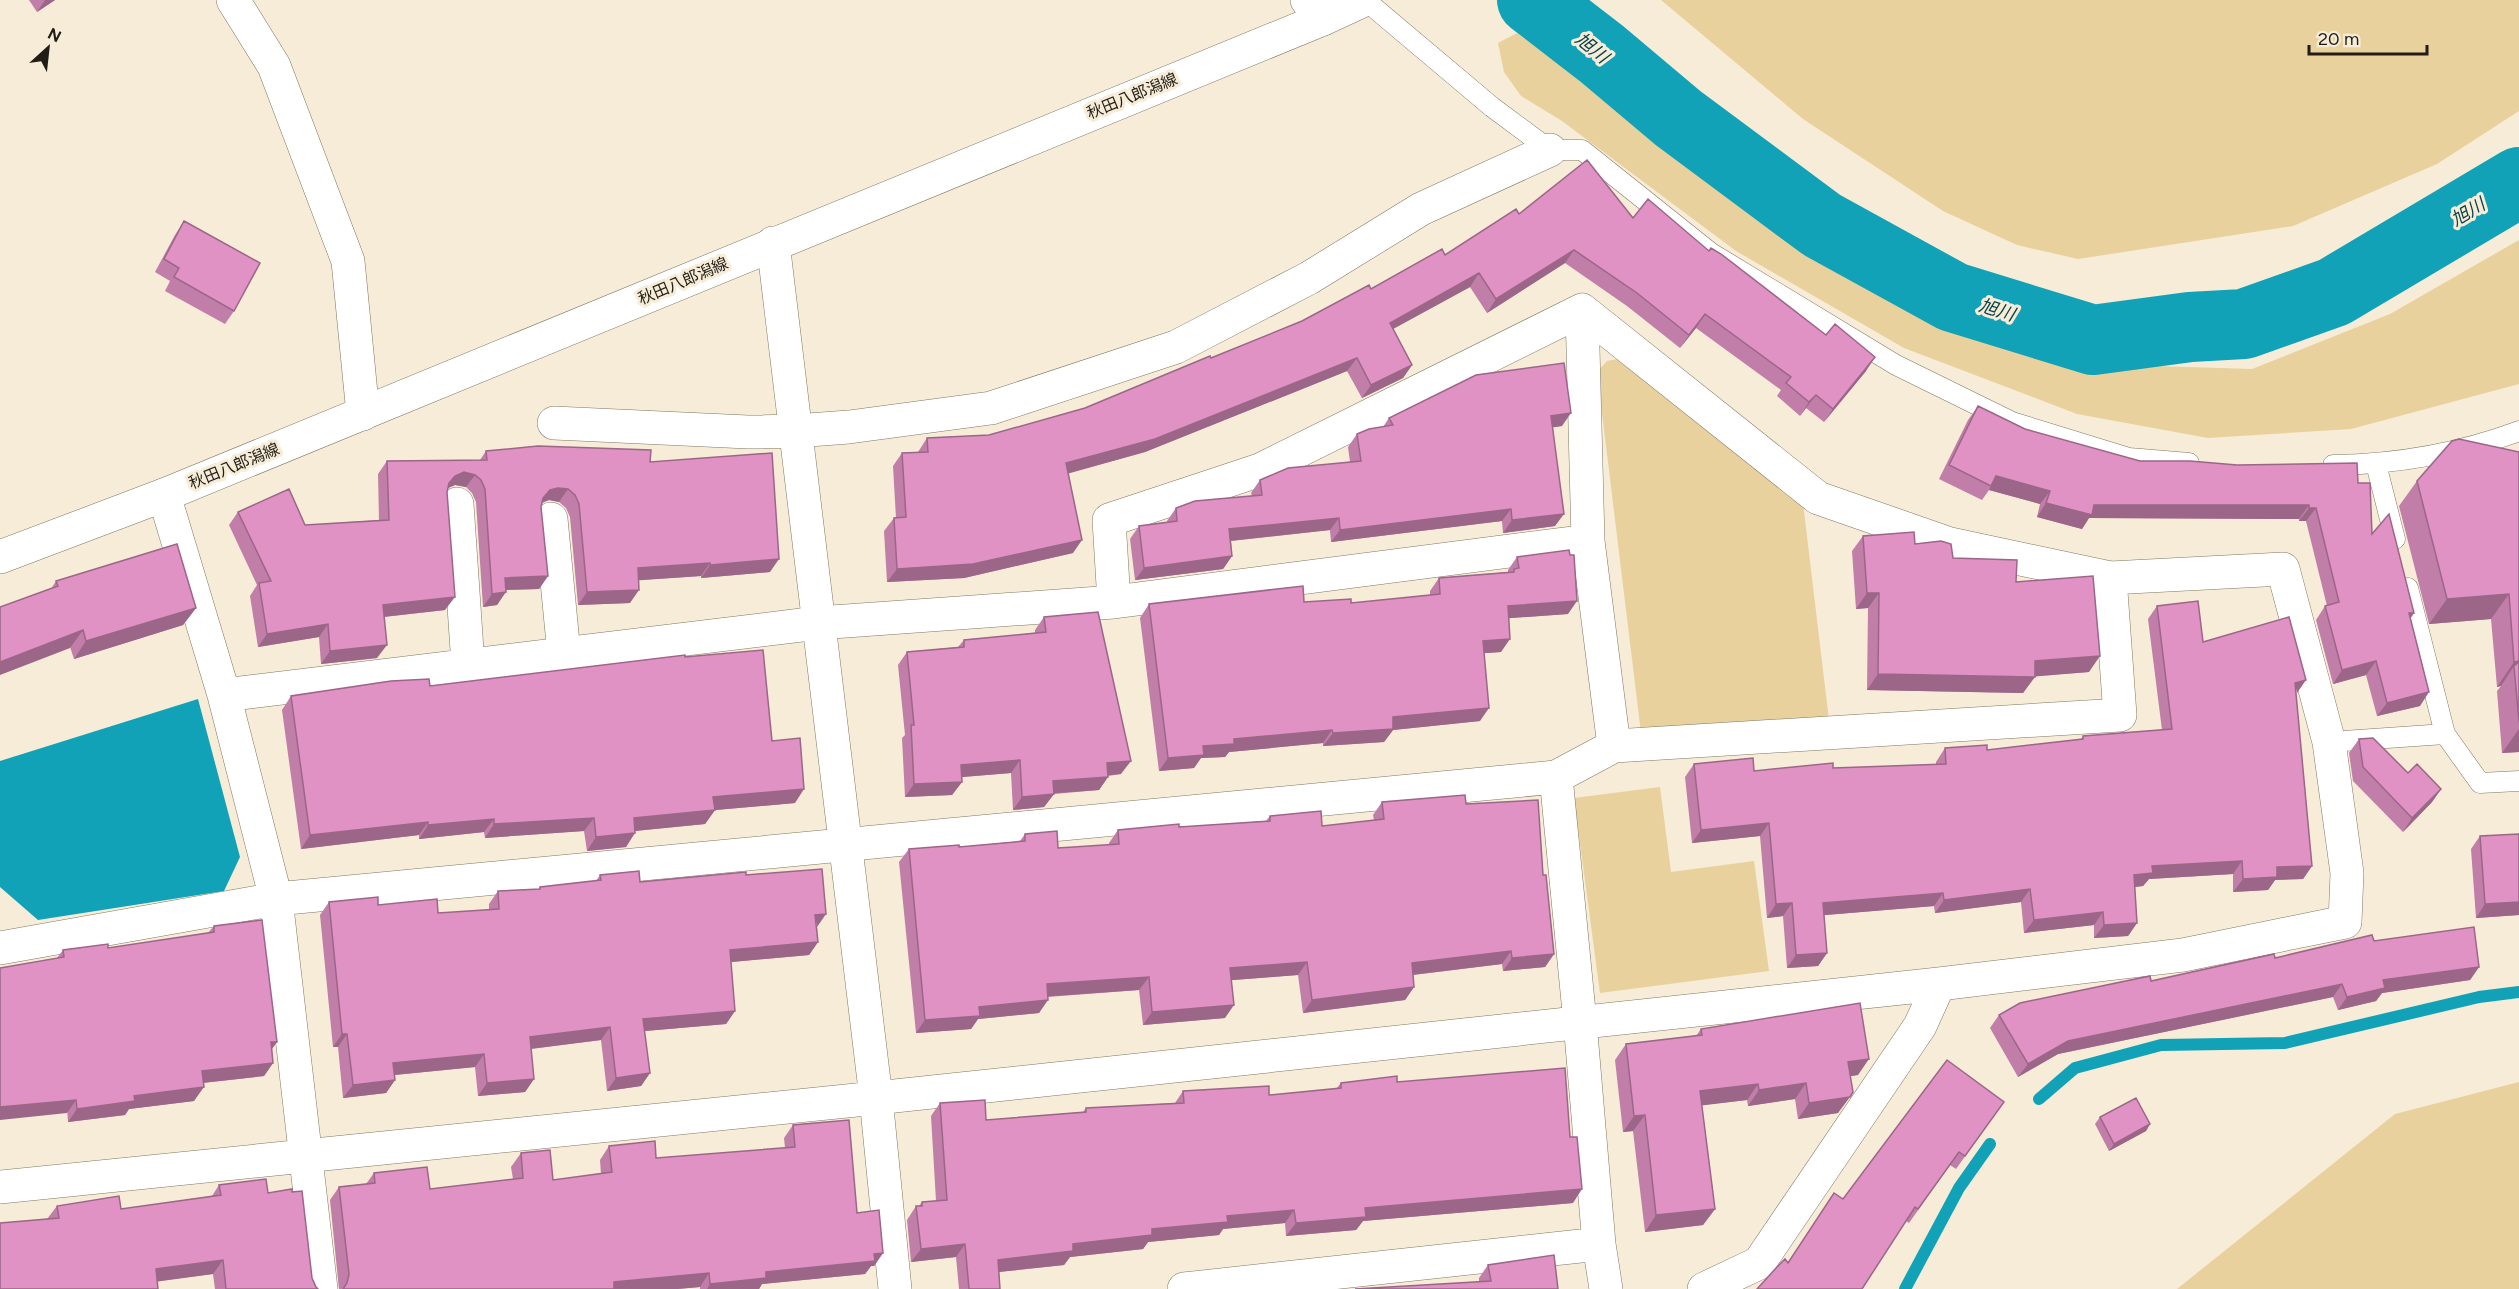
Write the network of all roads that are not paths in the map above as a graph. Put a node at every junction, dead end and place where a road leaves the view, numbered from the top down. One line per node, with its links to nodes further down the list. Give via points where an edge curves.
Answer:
1 (233, 0): 7 (street, via 274,66 348,261)
2 (1365, 0): 3 (street, 秋田八郎潟線); 4 (lane, via 1492,107)
3 (1315, 10): 5 (street, 秋田八郎潟線)
4 (1550, 150): 9 (street, via 1421,209 1309,278 1176,347 991,408); 11 (lane, via 1582,150 1712,253 1896,365 2012,422 2129,458)
5 (773, 243): 7 (street, 秋田八郎潟線); 9 (street)
6 (1582, 310): 17 (street); 19 (street, via 1818,498 1950,544); 20 (street, via 1260,470 1109,520)
7 (363, 414): 14 (street, 秋田八郎潟線)
8 (555, 423): 9 (street)
9 (795, 431): 21 (street)
10 (2519, 431): 12 (lane, via 2417,458)
11 (2206, 464)
12 (2376, 464): 13 (lane); 25 (lane)
13 (2319, 465)
14 (164, 495): 18 (street, 秋田八郎潟線); 24 (street)
15 (457, 504): 23 (street)
16 (551, 519): 22 (street)
17 (1588, 541): 20 (street); 27 (street)
18 (0, 557)
19 (2110, 578): 26 (street, via 2283,569); 27 (street, via 2120,715)
20 (1114, 602): 21 (street)
21 (818, 623): 22 (street); 30 (street)
22 (564, 654): 23 (street)
23 (468, 666): 24 (street)
24 (224, 695): 31 (street)
25 (2445, 734): 26 (lane); 29 (lane, via 2480,783)
26 (2329, 742): 33 (street, via 2347,873 2345,921 2183,955)
27 (1614, 746): 28 (street)
28 (1556, 777): 30 (street); 34 (street)
29 (2519, 781)
30 (845, 843): 31 (street); 35 (street)
31 (276, 899): 32 (street); 36 (street)
32 (0, 948)
33 (1939, 984): 34 (street); 43 (street, via 1920,1026 1759,1263)
34 (1581, 1022): 35 (street); 38 (street)
35 (876, 1098): 36 (street); 40 (street)
36 (305, 1154): 37 (street); 39 (street)
37 (0, 1186)
38 (1599, 1244): 41 (street); 42 (street)
39 (321, 1289)
40 (894, 1289)
41 (1184, 1289)
42 (1606, 1289)
43 (1704, 1289)

